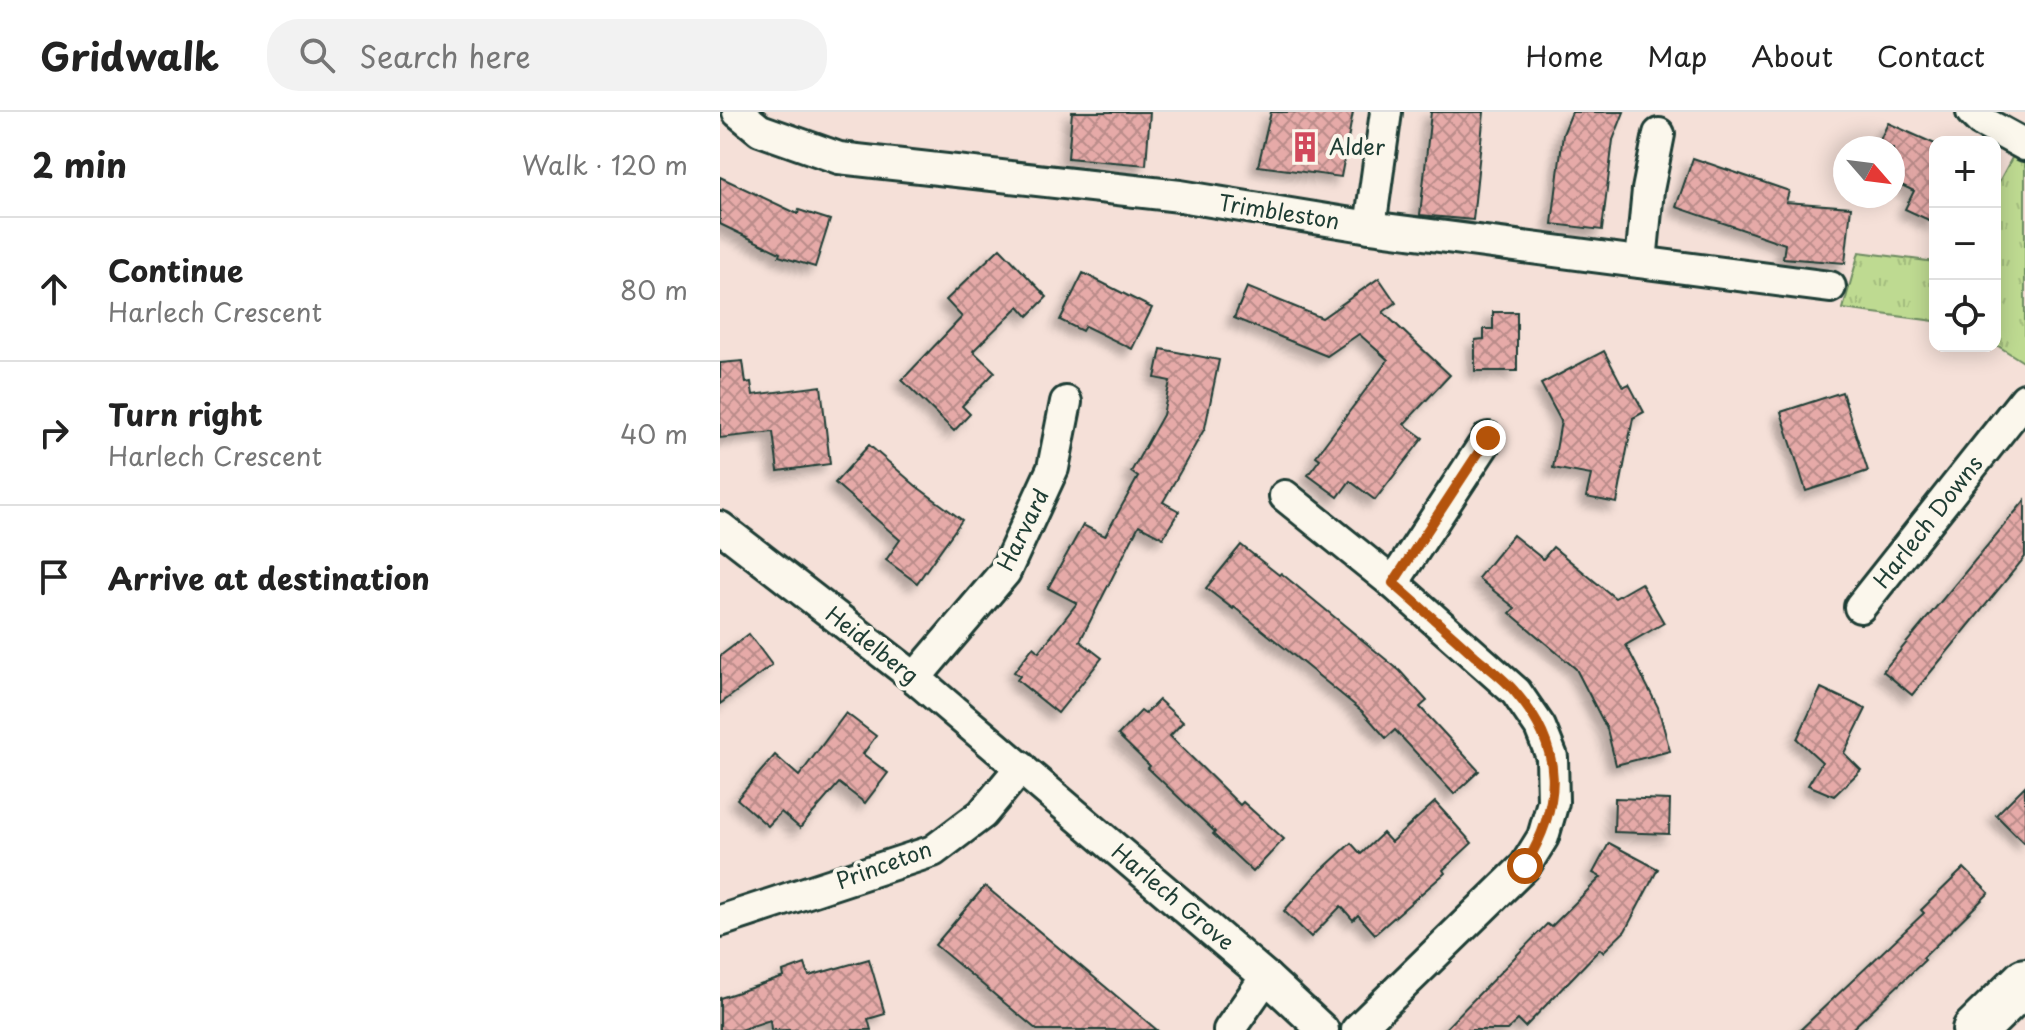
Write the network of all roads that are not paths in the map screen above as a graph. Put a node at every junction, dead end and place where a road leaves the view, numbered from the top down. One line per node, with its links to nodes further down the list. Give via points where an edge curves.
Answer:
1 (738, 112): 6 (street, Trimbleston, via 760,130 839,158 1180,196)
2 (1386, 112): 6 (street)
3 (1972, 112): 5 (street)
4 (1659, 134): 7 (street)
5 (2025, 145)
6 (1370, 227): 7 (street, Trimbleston)
7 (1641, 262): 8 (street, Trimbleston)
8 (1830, 287)
9 (2025, 399): 15 (street, Harlech Downs)
10 (1066, 402): 16 (street, Harvard, via 1053,468 1005,572)
11 (1488, 438): 14 (street)
12 (1285, 496): 14 (street)
13 (720, 527): 16 (street, Heidelberg)
14 (1393, 583): 23 (street, via 1516,692 1540,727 1552,757 1553,802 1543,837 1525,866)
15 (1860, 607)
16 (915, 678): 17 (street, Heidelberg)
17 (1021, 767): 18 (street, Princeton, via 982,814 933,851); 19 (street, Harlech Grove)
18 (720, 921)
19 (1266, 977): 21 (street); 22 (street, Harlech Grove)
20 (2025, 981): 24 (street)
21 (1229, 1030)
22 (1323, 1030)
23 (1357, 1030)
24 (1975, 1030)

